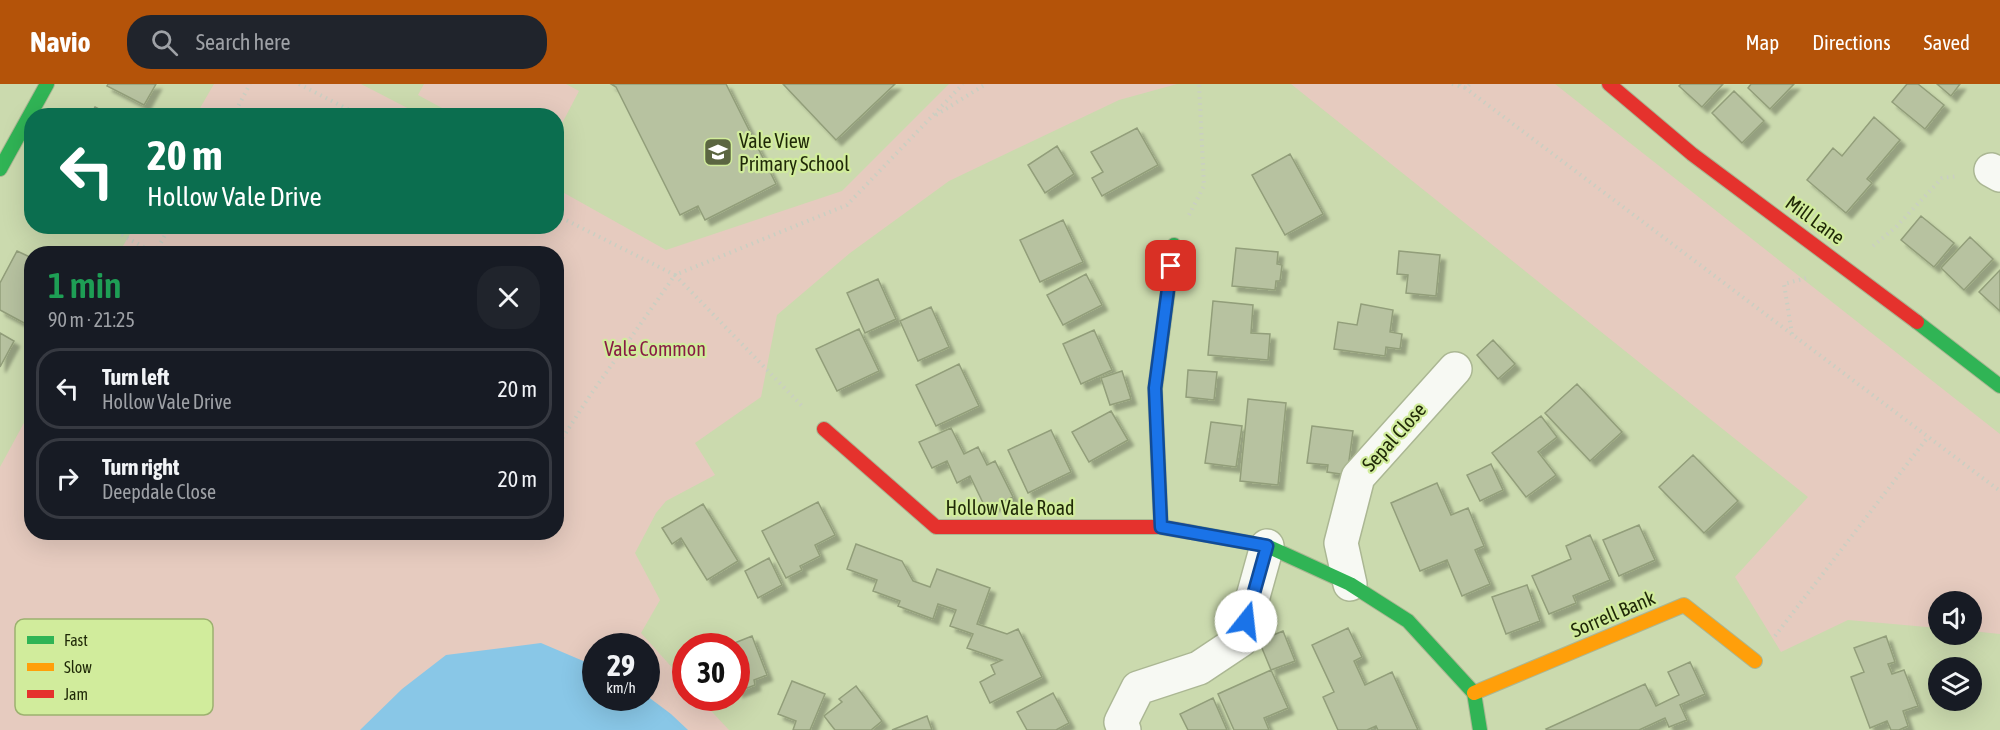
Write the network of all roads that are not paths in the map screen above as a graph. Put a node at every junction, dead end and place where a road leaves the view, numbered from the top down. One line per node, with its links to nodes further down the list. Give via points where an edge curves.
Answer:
1 (47, 84): 3 (street)
2 (1609, 84): 8 (street, Mill Lane, via 1692,154)
3 (34, 108)
4 (24, 126): 5 (street)
5 (0, 169)
6 (1174, 246): 10 (street, via 1155,388)
7 (1455, 369): 12 (street, Sepal Close, via 1358,477 1341,543)
8 (2000, 386)
9 (824, 429): 10 (street, Hollow Vale Road, via 936,527)
10 (1161, 527): 11 (street, Hollow Vale Road)
11 (1267, 546): 12 (street, Hollow Vale Road); 15 (street, via 1241,640 1199,668 1138,688 1121,722)
12 (1350, 584): 14 (street, Hollow Vale Road, via 1408,621)
13 (1755, 661): 14 (street, Sorrell Bank, via 1684,605)
14 (1474, 693): 16 (street)
15 (1124, 730)
16 (1480, 730)

